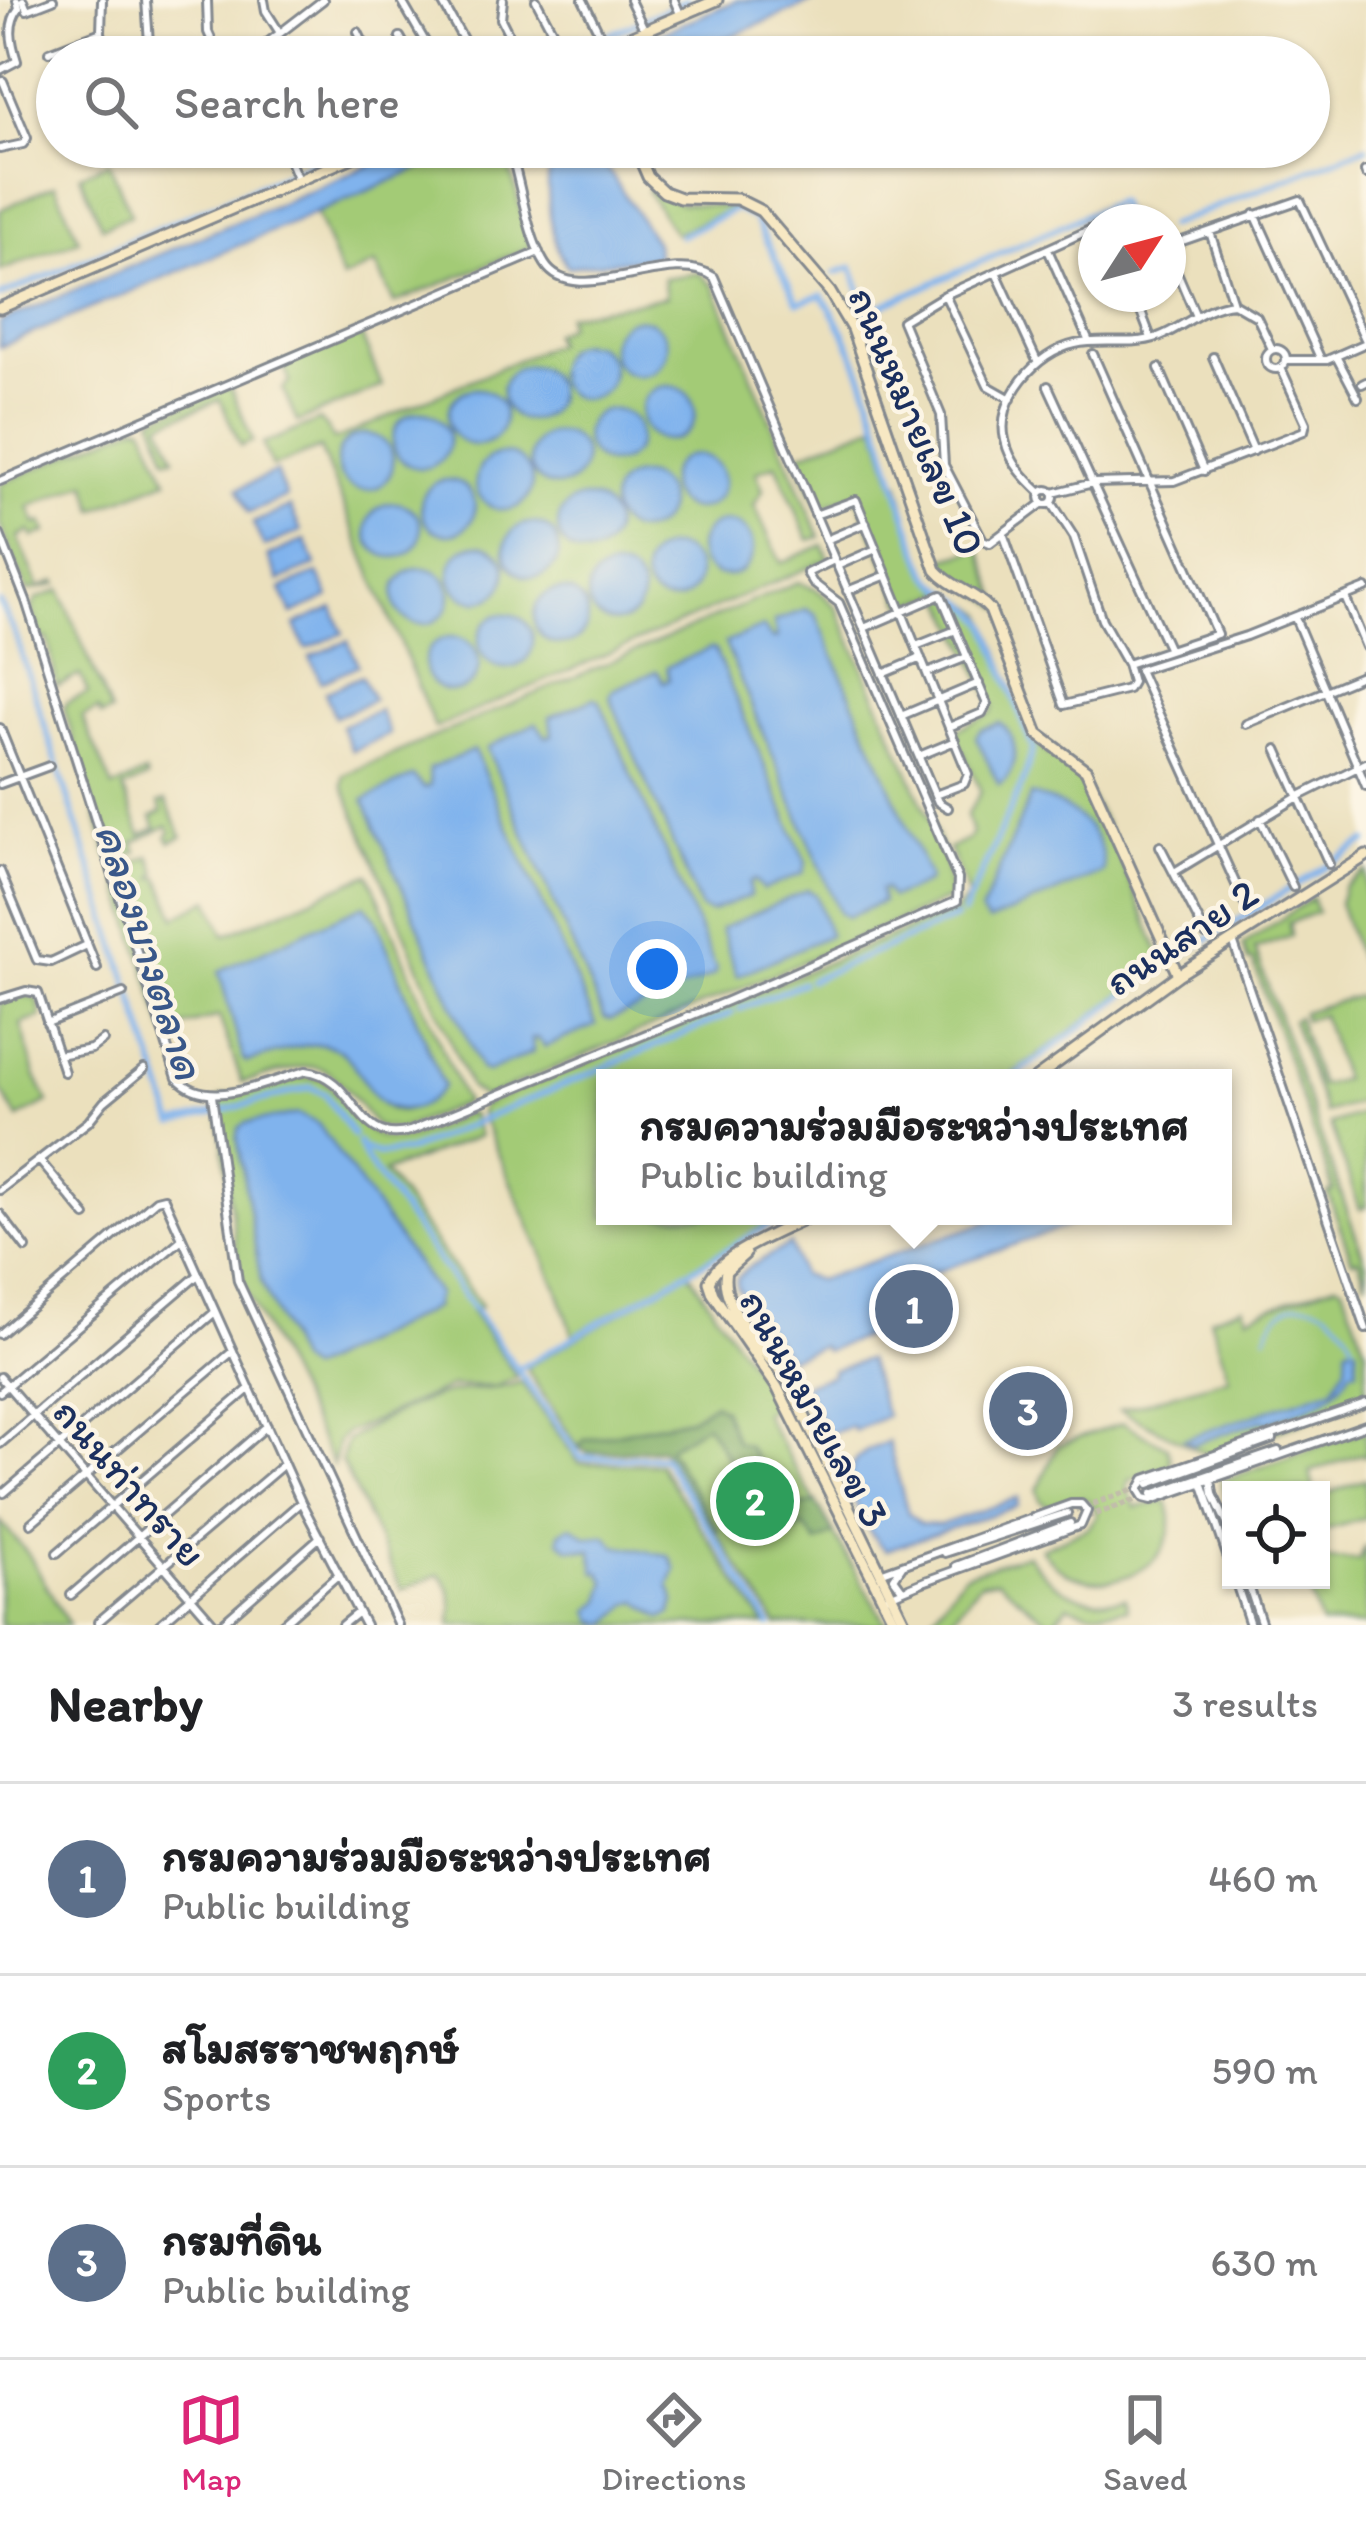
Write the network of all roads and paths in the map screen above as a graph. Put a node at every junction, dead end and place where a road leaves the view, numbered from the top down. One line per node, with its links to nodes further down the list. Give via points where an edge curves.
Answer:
1 (20, 0): 2 (street, via 30,10); 33 (street, via 10,39 16,62)
2 (53, 0)
3 (102, 0): 18 (street)
4 (146, 0): 23 (street)
5 (207, 0): 24 (street)
6 (264, 0): 20 (street)
7 (323, 0): 20 (street)
8 (401, 0): 27 (street)
9 (441, 0): 28 (street)
10 (502, 0): 29 (street)
11 (536, 0): 30 (street)
12 (583, 0): 31 (street)
13 (630, 0): 17 (street)
14 (675, 0): 16 (street)
15 (717, 0): 16 (street)
16 (680, 13): 17 (street)
17 (643, 27): 32 (street)
18 (101, 32): 21 (street); 22 (street)
19 (358, 32): 26 (street)
20 (280, 33): 25 (street)
21 (91, 36)
22 (102, 36)
23 (149, 36)
24 (210, 36)
25 (276, 36)
26 (360, 36)
27 (422, 36)
28 (461, 36)
29 (510, 36)
30 (554, 36)
31 (601, 36)
32 (615, 36)
33 (0, 70)
34 (3, 81): 35 (street, via 27,138)
35 (0, 149)
36 (294, 168): 40 (street)
37 (321, 168): 40 (street)
38 (515, 168): 46 (street)
39 (644, 168): 132 (street, ถนนหมายเลข 10, via 680,198 736,200 761,211 843,309 936,570 990,610 1034,727 1086,770)
40 (297, 177): 51 (street)
41 (1255, 214): 42 (street); 56 (street, via 1300,200); 61 (street)
42 (1210, 231): 44 (street); 50 (street)
43 (1078, 236): 45 (street)
44 (1186, 241)
45 (1048, 250): 47 (street); 55 (street)
46 (539, 252): 70 (street); 77 (street, via 566,281 695,268 714,277)
47 (998, 274): 49 (street); 62 (street)
48 (1186, 292): 53 (street)
49 (945, 295): 67 (street, via 988,386); 80 (street, via 902,326 941,416 953,484 983,540)
50 (1233, 303): 53 (street); 57 (street, via 1257,317)
51 (0, 308)
52 (1141, 312): 54 (street)
53 (1195, 314): 54 (street)
54 (1151, 338): 55 (street)
55 (1089, 342): 62 (street)
56 (1366, 342): 60 (street)
57 (1272, 350): 63 (street, via 1283,352); 63 (street, via 1267,364)
58 (1093, 354): 71 (street)
59 (1213, 357): 68 (street)
60 (1337, 358): 61 (street); 66 (street)
61 (1322, 360): 63 (street)
62 (1037, 361): 67 (street)
63 (1284, 364): 68 (street, via 1306,427)
64 (1159, 368): 69 (street)
65 (1048, 386): 72 (street)
66 (1358, 398)
67 (1011, 399): 73 (street, via 1006,443)
68 (1254, 451): 69 (street)
69 (1204, 471): 71 (street)
70 (0, 481)
71 (1150, 481): 72 (street); 94 (street, via 1217,634)
72 (1093, 483): 74 (street); 94 (street)
73 (1041, 493): 74 (street); 75 (street)
74 (1053, 493): 76 (street)
75 (1042, 503): 76 (street); 80 (street)
76 (1052, 503): 97 (street, via 1074,536 1107,632)
77 (815, 515): 78 (street, via 855,499); 81 (street)
78 (866, 524): 81 (street); 82 (street)
79 (0, 535): 141 (street, via 171,1064 187,1089)
80 (1004, 536): 97 (street, via 1064,705 1128,688)
81 (826, 540): 83 (street)
82 (876, 549): 83 (street); 84 (street)
83 (835, 563): 86 (street); 141 (street, via 807,573 839,603 958,879 957,901 403,1133 371,1128 320,1072)
84 (887, 575): 86 (street); 88 (street)
85 (1366, 588): 87 (street)
86 (848, 591): 90 (street)
87 (1345, 597): 89 (street); 93 (street)
88 (902, 611): 90 (street); 91 (street, via 941,595); 92 (street)
89 (1294, 617): 102 (street); 120 (street, via 1139,674)
90 (863, 628): 99 (street)
91 (956, 630): 92 (street); 95 (street)
92 (916, 646): 96 (street)
93 (1366, 647)
94 (1168, 649): 97 (street)
95 (968, 656): 98 (street); 101 (street)
96 (921, 658): 98 (street); 99 (street)
97 (1127, 664)
98 (927, 673): 103 (street)
99 (883, 674): 104 (street)
100 (1366, 674): 102 (street)
101 (979, 683): 103 (street); 106 (street, via 986,710)
102 (1327, 691): 105 (street); 111 (street)
103 (938, 700): 104 (street); 106 (street)
104 (901, 716): 110 (street)
105 (1246, 724)
106 (949, 727): 108 (street)
107 (0, 728): 113 (street)
108 (955, 741): 110 (street); 116 (street, via 968,778)
109 (1277, 749): 117 (street)
110 (918, 757): 116 (street)
111 (1362, 765): 115 (street); 117 (street)
112 (49, 766): 113 (street)
113 (20, 777): 114 (street); 130 (street)
114 (0, 784)
115 (1366, 786)
116 (935, 796): 118 (street)
117 (1300, 796): 119 (street); 123 (street)
118 (948, 808)
119 (1260, 819): 120 (street); 126 (street)
120 (1218, 843): 125 (street); 127 (street)
121 (1160, 846): 125 (street)
122 (1366, 856): 129 (street, ถนนสาย 2)
123 (1329, 864)
124 (0, 871): 130 (street, via 37,960)
125 (1175, 871): 128 (street)
126 (1293, 887)
127 (1248, 911)
128 (1206, 934)
129 (1233, 940): 132 (street, ถนนสาย 2); 151 (street)
130 (87, 945): 131 (street)
131 (97, 968)
132 (1178, 975): 139 (street, ถนนสาย 2)
133 (123, 993): 135 (street)
134 (0, 999): 135 (street, via 35,990)
135 (47, 1023): 137 (street)
136 (104, 1040): 137 (street)
137 (58, 1054): 140 (street)
138 (144, 1069): 142 (street)
139 (1048, 1069)
140 (64, 1072)
141 (212, 1095): 202 (street, via 238,1281)
142 (39, 1160): 143 (street); 145 (street)
143 (0, 1190)
144 (0, 1214): 148 (street)
145 (86, 1216)
146 (794, 1225): 187 (street, ถนนหมายเลข 3, via 718,1265 709,1282 772,1379)
147 (182, 1239): 149 (street); 152 (street, via 169,1205 156,1200); 156 (street)
148 (26, 1248)
149 (198, 1275): 150 (street); 158 (street)
150 (215, 1312): 153 (street); 164 (street)
151 (1366, 1329)
152 (0, 1334)
153 (232, 1351): 155 (street); 166 (street)
154 (0, 1377): 156 (street, ถนนท่าทราย)
155 (250, 1388): 161 (street); 172 (street)
156 (4, 1389): 158 (street, ถนนท่าทราย)
157 (1366, 1402): 159 (street)
158 (33, 1416): 163 (street); 164 (street, ถนนท่าทราย)
159 (1309, 1422): 167 (street, via 1139,1487 1149,1500); 168 (street)
160 (1366, 1425): 162 (street)
161 (267, 1426): 165 (street); 179 (street)
162 (1316, 1442): 167 (street); 170 (street)
163 (0, 1444)
164 (60, 1446): 166 (street, ถนนท่าทราย); 169 (street)
165 (284, 1464): 171 (street); 185 (street)
166 (86, 1475): 172 (street, ถนนท่าทราย); 177 (street)
167 (1206, 1480): 173 (street); 175 (street)
168 (1149, 1484)
169 (4, 1493)
170 (1152, 1494)
171 (301, 1502): 180 (street); 193 (street)
172 (113, 1506): 179 (street, ถนนท่าทราย); 182 (street)
173 (1222, 1508)
174 (1222, 1509): 175 (street)
175 (1212, 1510): 181 (street)
176 (1067, 1513): 183 (street)
177 (31, 1523)
178 (1070, 1523): 188 (street)
179 (139, 1536): 185 (street, ถนนท่าทราย); 192 (street)
180 (320, 1537): 186 (street); 198 (street)
181 (1222, 1541)
182 (57, 1553)
183 (917, 1559): 184 (street); 188 (street, via 1078,1503 1088,1514 1081,1526)
184 (905, 1564): 187 (street); 191 (street, via 894,1578)
185 (165, 1566): 193 (street, ถนนท่าทราย); 196 (street)
186 (339, 1574): 195 (street); 199 (street)
187 (876, 1575): 194 (street, ถนนหมายเลข 3)
188 (926, 1581): 191 (street)
189 (1238, 1589): 205 (street)
190 (1250, 1589): 206 (street)
191 (903, 1590): 194 (street)
192 (71, 1595)
193 (191, 1597): 197 (street); 198 (street, ถนนท่าทราย)
194 (886, 1597): 203 (street, ถนนหมายเลข 3); 204 (street, ถนนหมายเลข 3)
195 (358, 1612): 200 (street); 201 (street)
196 (98, 1622)
197 (158, 1625)
198 (217, 1625)
199 (280, 1625)
200 (342, 1625)
201 (365, 1625)
202 (398, 1625)
203 (896, 1625)
204 (907, 1625)
205 (1250, 1625)
206 (1262, 1625)

